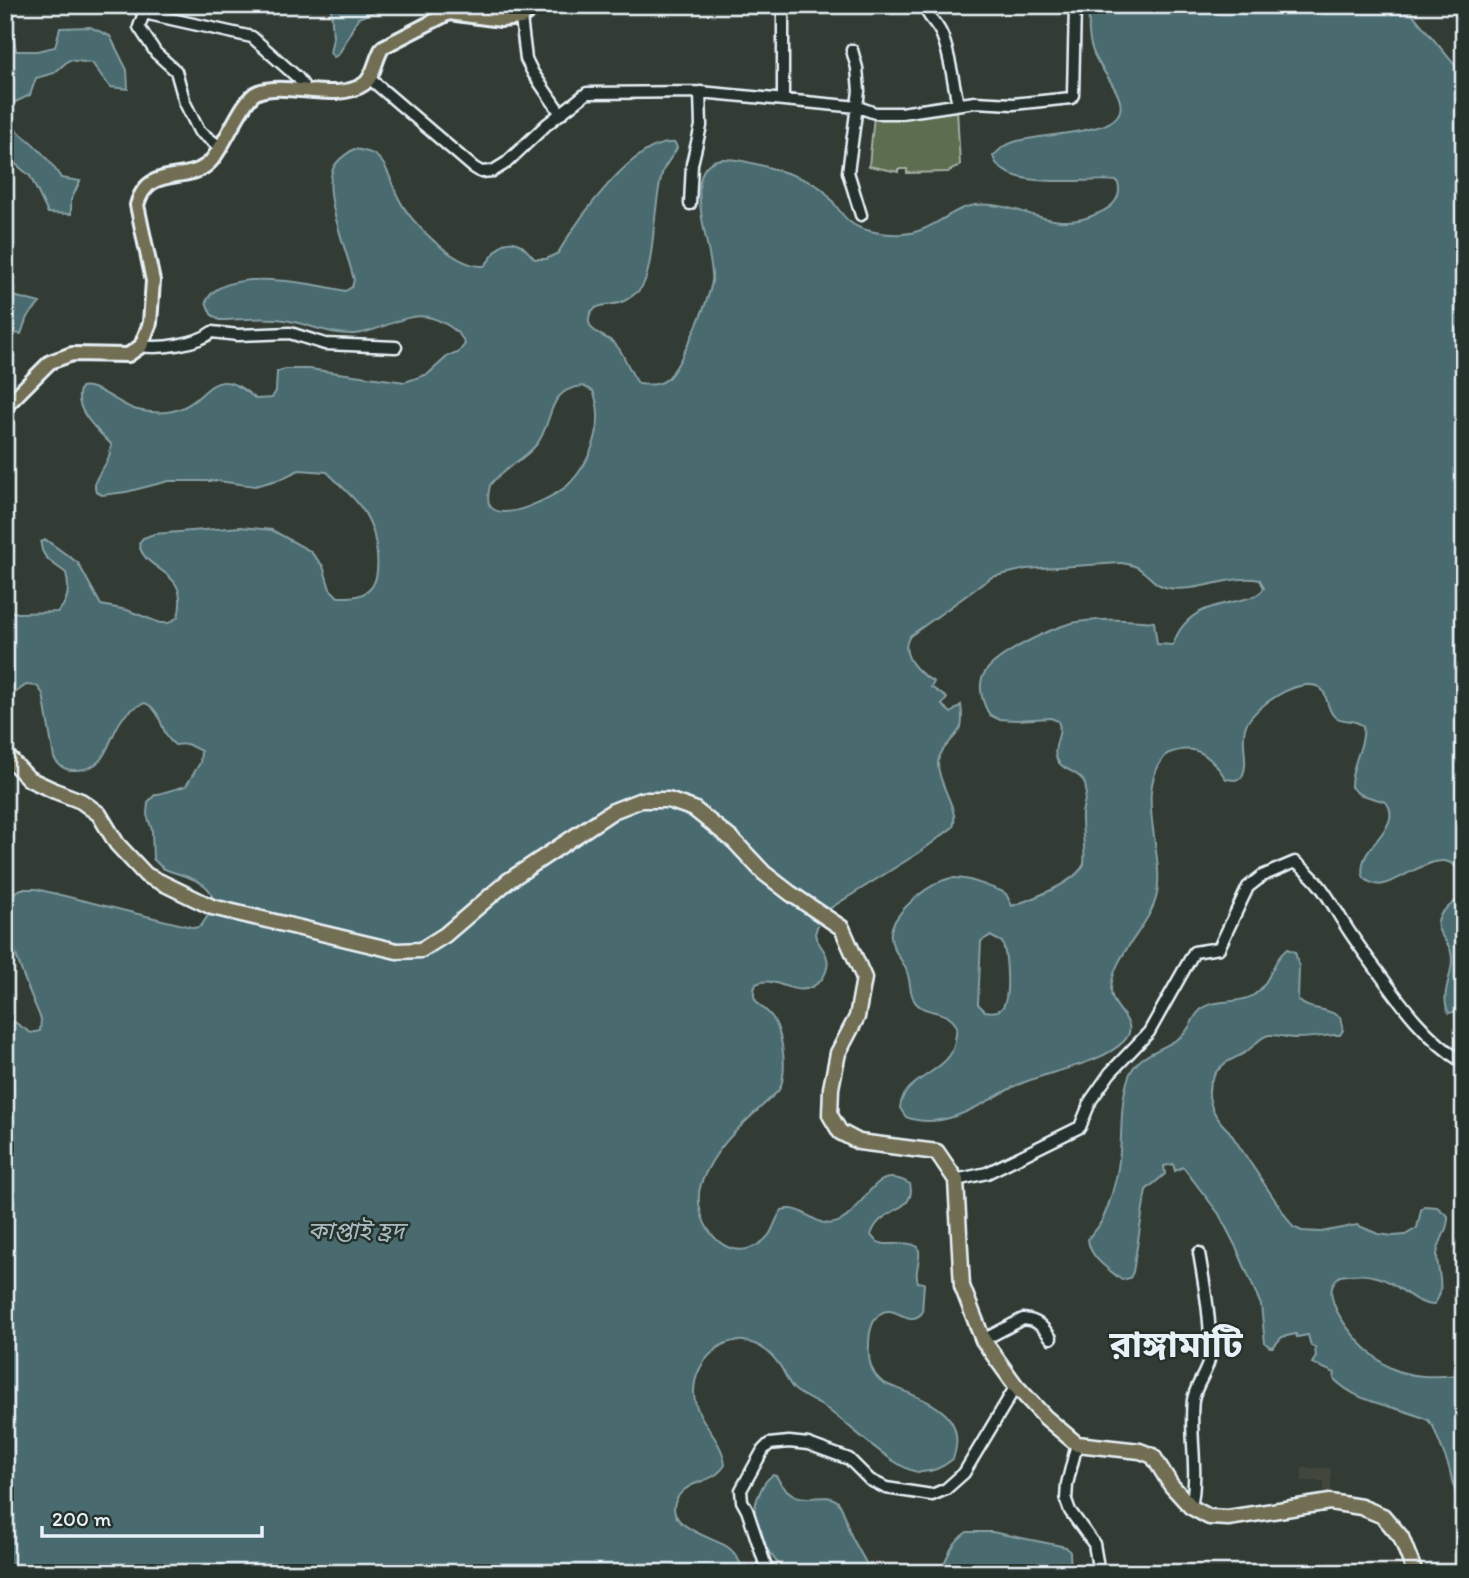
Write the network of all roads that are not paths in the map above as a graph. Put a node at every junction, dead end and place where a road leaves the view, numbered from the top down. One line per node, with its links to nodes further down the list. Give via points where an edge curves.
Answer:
1 (135, 5): 6 (street)
2 (538, 5): 7 (main road)
3 (783, 5): 12 (street)
4 (923, 5): 13 (street, via 942,35)
5 (1075, 5): 13 (street, via 1071,98)
6 (144, 13): 10 (street, via 252,37); 16 (street, via 139,27 156,53 176,71 199,131)
7 (521, 18): 9 (main road, via 449,13 383,47); 15 (street, via 526,59)
8 (852, 50): 14 (street, via 859,80)
9 (369, 78): 10 (main road, via 354,88); 15 (street, via 481,172 506,163)
10 (307, 91): 16 (main road, via 256,92)
11 (701, 92): 12 (street); 15 (street, via 587,93); 17 (street)
12 (783, 99): 14 (street)
13 (958, 104): 14 (street, via 901,113 875,113)
14 (858, 107): 18 (street, via 848,172)
15 (561, 114)
16 (220, 147): 19 (main road, via 198,171 157,180 140,194 138,205 153,281 150,323)
17 (690, 204)
18 (861, 215)
19 (141, 346): 20 (street, via 182,344 212,332 290,333 325,344); 21 (main road, via 128,355 72,354 50,362)
20 (396, 348)
21 (5, 407)
22 (5, 754): 24 (highway, via 29,779 81,800 99,814 117,844 146,875 212,907 397,951 421,950 445,935 508,881 614,811 640,800 668,800 694,808 764,873 842,928 864,978 857,1017 838,1053 831,1088 830,1115 840,1132 859,1142 937,1152)
23 (1464, 1063): 24 (street, via 1432,1038 1401,1003 1328,894 1295,862 1248,887 1219,948 1194,952 1149,1032 1110,1073 1080,1127 987,1173)
24 (956, 1180): 27 (highway, via 962,1286)
25 (1199, 1253): 30 (street, via 1209,1357 1194,1397 1196,1483)
26 (1051, 1338): 27 (street, via 1040,1324 1023,1319)
27 (983, 1340): 28 (highway)
28 (1016, 1386): 29 (highway); 31 (street, via 964,1474 932,1495 886,1488 870,1480 849,1459 808,1444 769,1444 741,1490)
29 (1077, 1444): 30 (highway, via 1153,1456); 32 (street, via 1066,1500 1094,1544)
30 (1191, 1507): 33 (highway, via 1209,1517 1228,1518 1330,1503 1361,1507 1383,1516 1401,1537)
31 (768, 1573)
32 (1099, 1573)
33 (1415, 1573)

